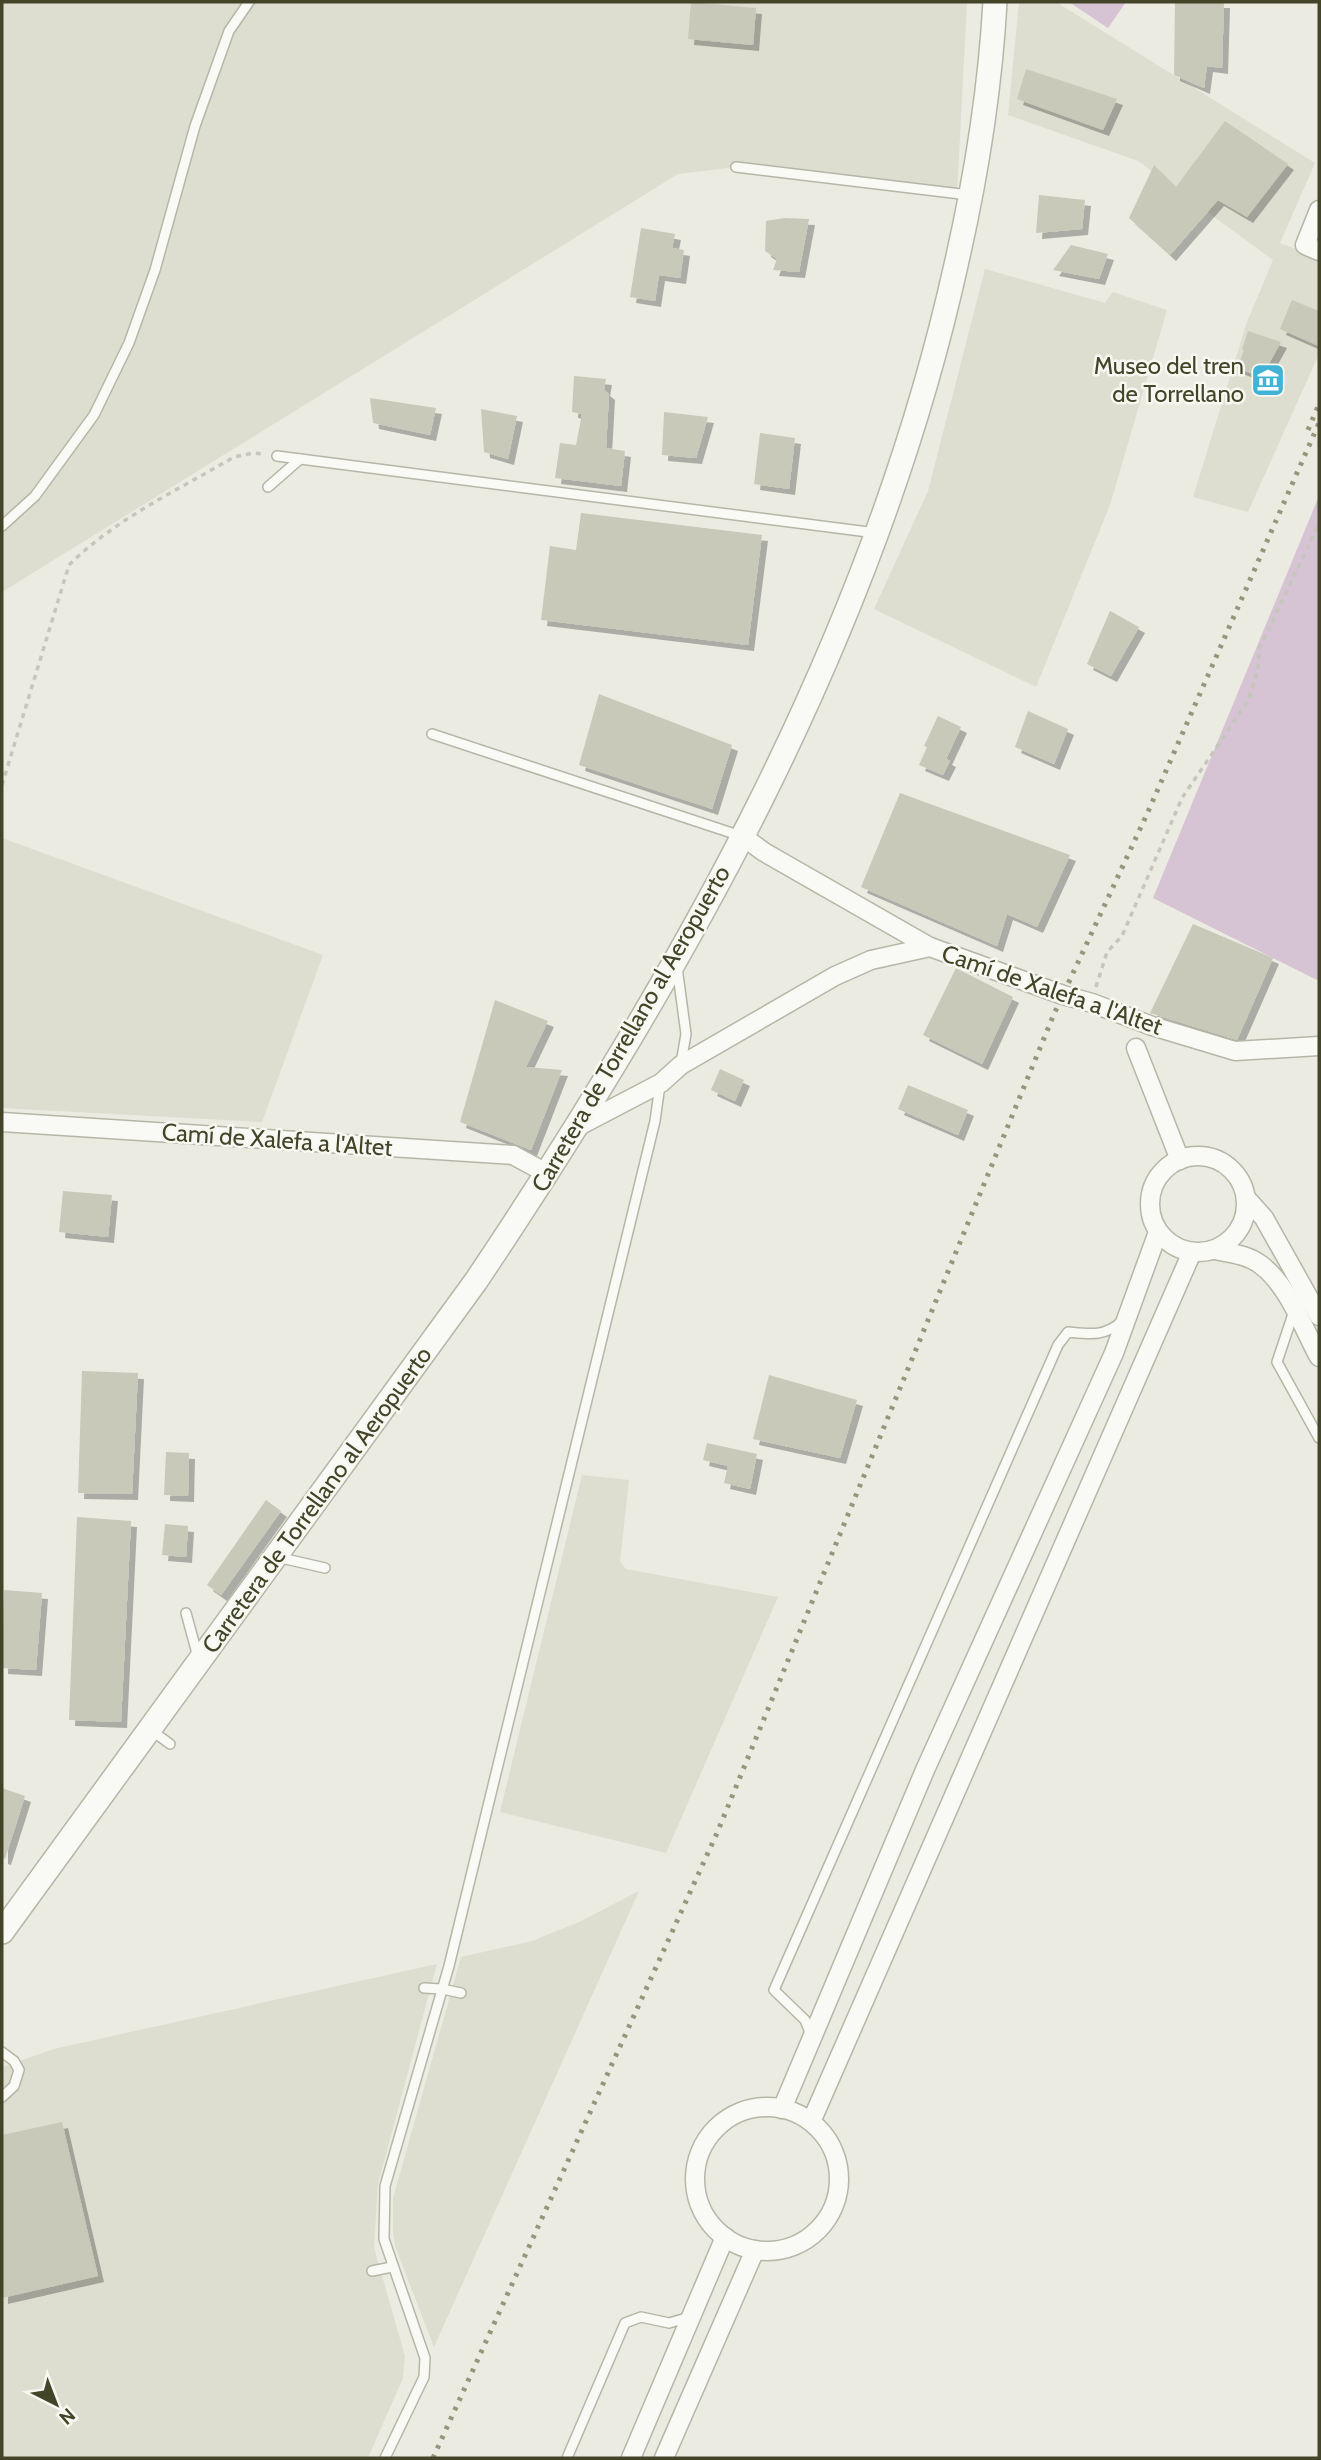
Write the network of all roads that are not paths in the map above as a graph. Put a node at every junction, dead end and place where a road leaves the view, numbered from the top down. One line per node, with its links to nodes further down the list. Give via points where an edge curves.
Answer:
1 (249, 2): 10 (lane, via 229,31 195,126 155,270 129,343 94,415 35,496)
2 (995, 2): 4 (street, Carretera de Torrellano al Aeropuerto)
3 (736, 167): 4 (lane)
4 (970, 196): 11 (street, Carretera de Torrellano al Aeropuerto, via 935,352)
5 (1319, 210): 6 (street, via 1305,245)
6 (1319, 251)
7 (277, 456): 8 (lane)
8 (300, 459): 9 (lane); 11 (lane)
9 (268, 487)
10 (2, 526)
11 (879, 533): 13 (street, Carretera de Torrellano al Aeropuerto, via 808,703)
12 (432, 734): 13 (lane)
13 (742, 836): 14 (street); 15 (street, Carretera de Torrellano al Aeropuerto)
14 (930, 947): 16 (street, Camí de Xalefa a l'Altet, via 1235,1051); 18 (street, Camí de Xalefa a l'Altet, via 871,960 835,976)
15 (676, 958): 18 (lane, via 686,1034); 21 (street, Carretera de Torrellano al Aeropuerto)
16 (1319, 1046)
17 (1136, 1048): 22 (street)
18 (681, 1065): 19 (street, Camí de Xalefa a l'Altet)
19 (661, 1083): 21 (street, Camí de Xalefa a l'Altet); 41 (lane)
20 (2, 1122): 23 (street, Camí de Xalefa a l'Altet, via 513,1155)
21 (576, 1127): 23 (street, Carretera de Torrellano al Aeropuerto)
22 (1180, 1160): 24 (street, via 1205,1156 1220,1161 1233,1170); 25 (street, via 1161,1172 1153,1186 1150,1202)
23 (548, 1174): 33 (street, Carretera de Torrellano al Aeropuerto)
24 (1247, 1199): 26 (street, via 1240,1230); 30 (street, via 1264,1218)
25 (1158, 1232): 27 (street, via 1169,1243); 29 (street)
26 (1215, 1250): 27 (street); 28 (street, via 1241,1255 1261,1266 1282,1288)
27 (1192, 1252): 47 (street)
28 (1294, 1311): 31 (street); 32 (lane, via 1277,1362)
29 (1127, 1316): 43 (street, via 925,1770); 43 (lane, via 1111,1331 1068,1332 1058,1345 774,1990 805,2020)
30 (1319, 1316)
31 (1319, 1357)
32 (1319, 1438)
33 (276, 1557): 34 (lane); 36 (street, Carretera de Torrellano al Aeropuerto)
34 (325, 1568)
35 (186, 1613): 36 (lane)
36 (199, 1662): 37 (street, Carretera de Torrellano al Aeropuerto)
37 (150, 1729): 38 (lane); 39 (street, Carretera de Torrellano al Aeropuerto)
38 (170, 1744)
39 (2, 1932)
40 (424, 1988): 41 (lane)
41 (442, 1989): 42 (lane); 50 (lane, via 385,2186 384,2239)
42 (461, 1993)
43 (812, 2038): 46 (street)
44 (2, 2052): 45 (lane, via 19,2070 14,2086)
45 (2, 2097)
46 (782, 2109): 47 (street); 48 (street, via 741,2112 705,2141 696,2163 695,2186 701,2209)
47 (811, 2122): 49 (street, via 827,2140 837,2162 839,2186 832,2209 819,2229 800,2243 778,2251)
48 (725, 2237): 49 (street); 52 (street)
49 (755, 2250): 56 (street)
50 (392, 2267): 51 (lane); 53 (lane, via 425,2358 424,2376)
51 (372, 2271)
52 (691, 2317): 54 (lane, via 669,2323 641,2318 625,2323); 55 (street)
53 (385, 2458)
54 (567, 2458)
55 (631, 2458)
56 (664, 2458)

